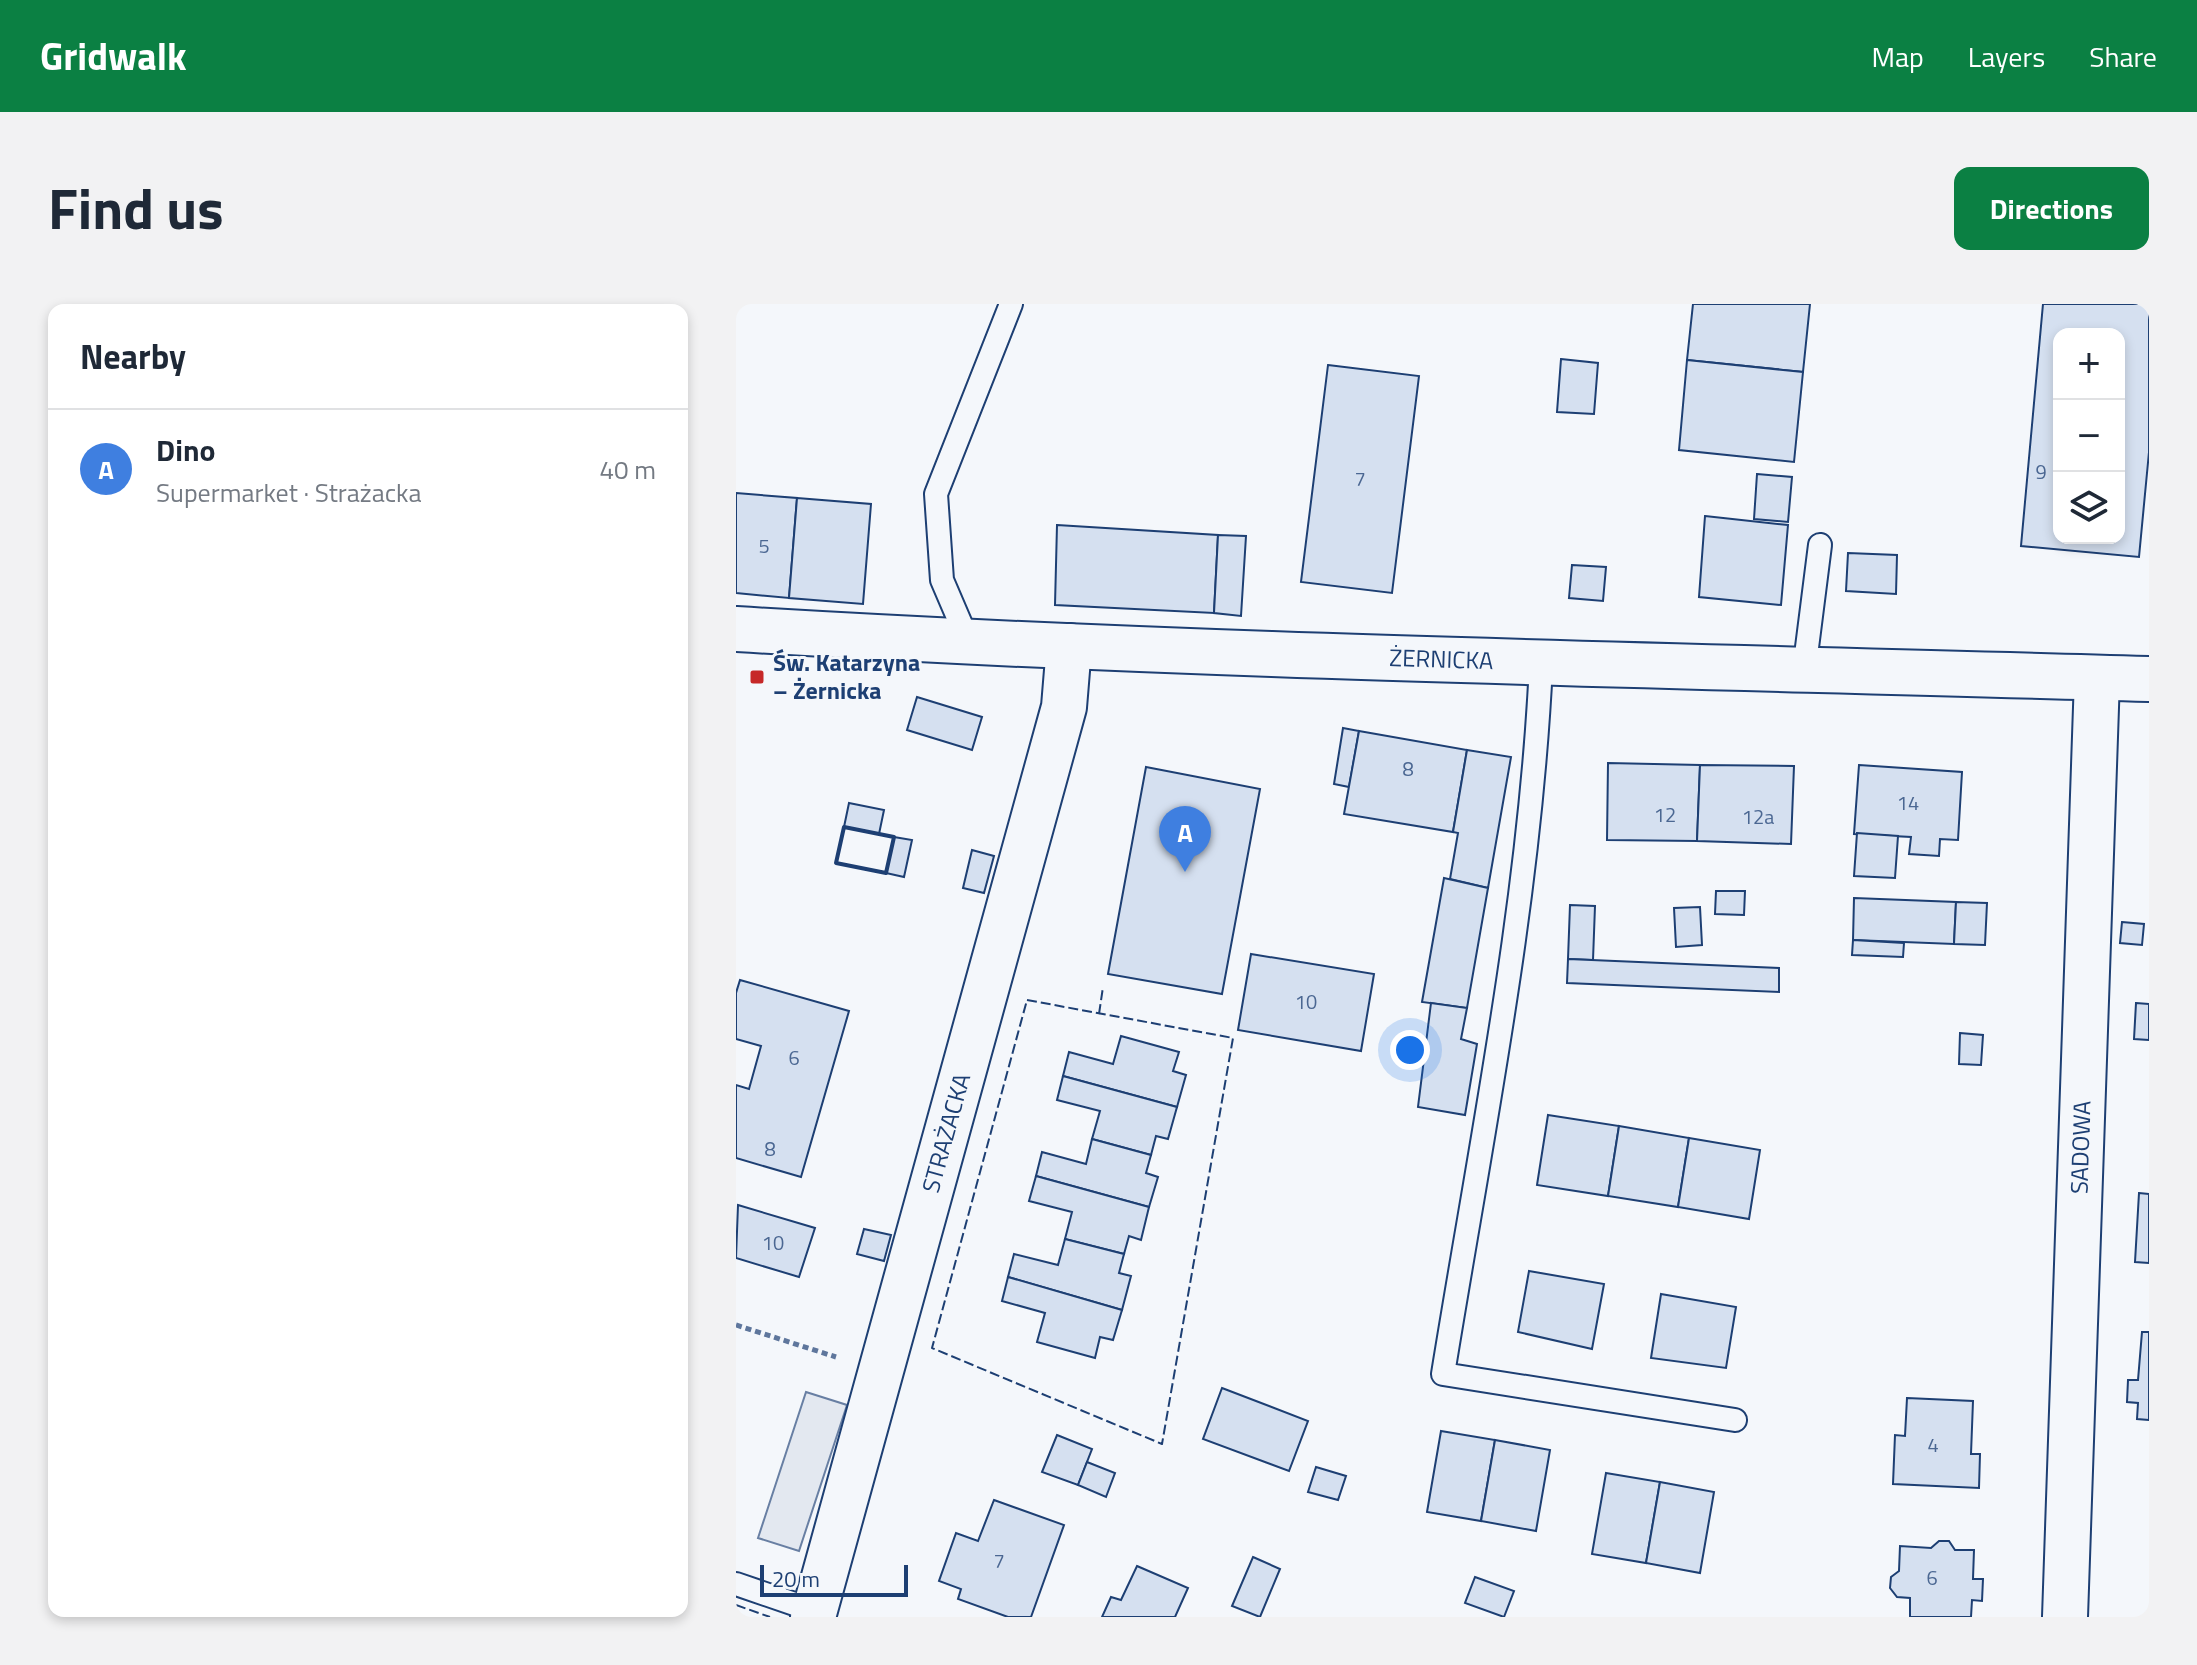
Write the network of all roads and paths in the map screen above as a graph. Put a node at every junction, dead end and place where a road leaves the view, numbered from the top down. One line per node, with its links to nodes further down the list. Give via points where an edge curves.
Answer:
1 (1011, 304): 4 (lane, via 936,494 942,580)
2 (1820, 545): 7 (lane)
3 (736, 629): 4 (street, ŻERNICKA)
4 (969, 643): 5 (street, ŻERNICKA)
5 (1069, 646): 6 (street, ŻERNICKA); 14 (street, STRAŻACKA, via 1064,707)
6 (1541, 664): 7 (street, ŻERNICKA); 12 (lane, via 1537,740 1509,967 1443,1374)
7 (1804, 671): 8 (street, ŻERNICKA)
8 (2097, 678): 9 (street, ŻERNICKA); 15 (street, SADOWA)
9 (2149, 679)
10 (736, 1325): 11 (path)
11 (846, 1360)
12 (1735, 1420)
13 (736, 1584): 14 (lane)
14 (820, 1615)
15 (2065, 1617)

